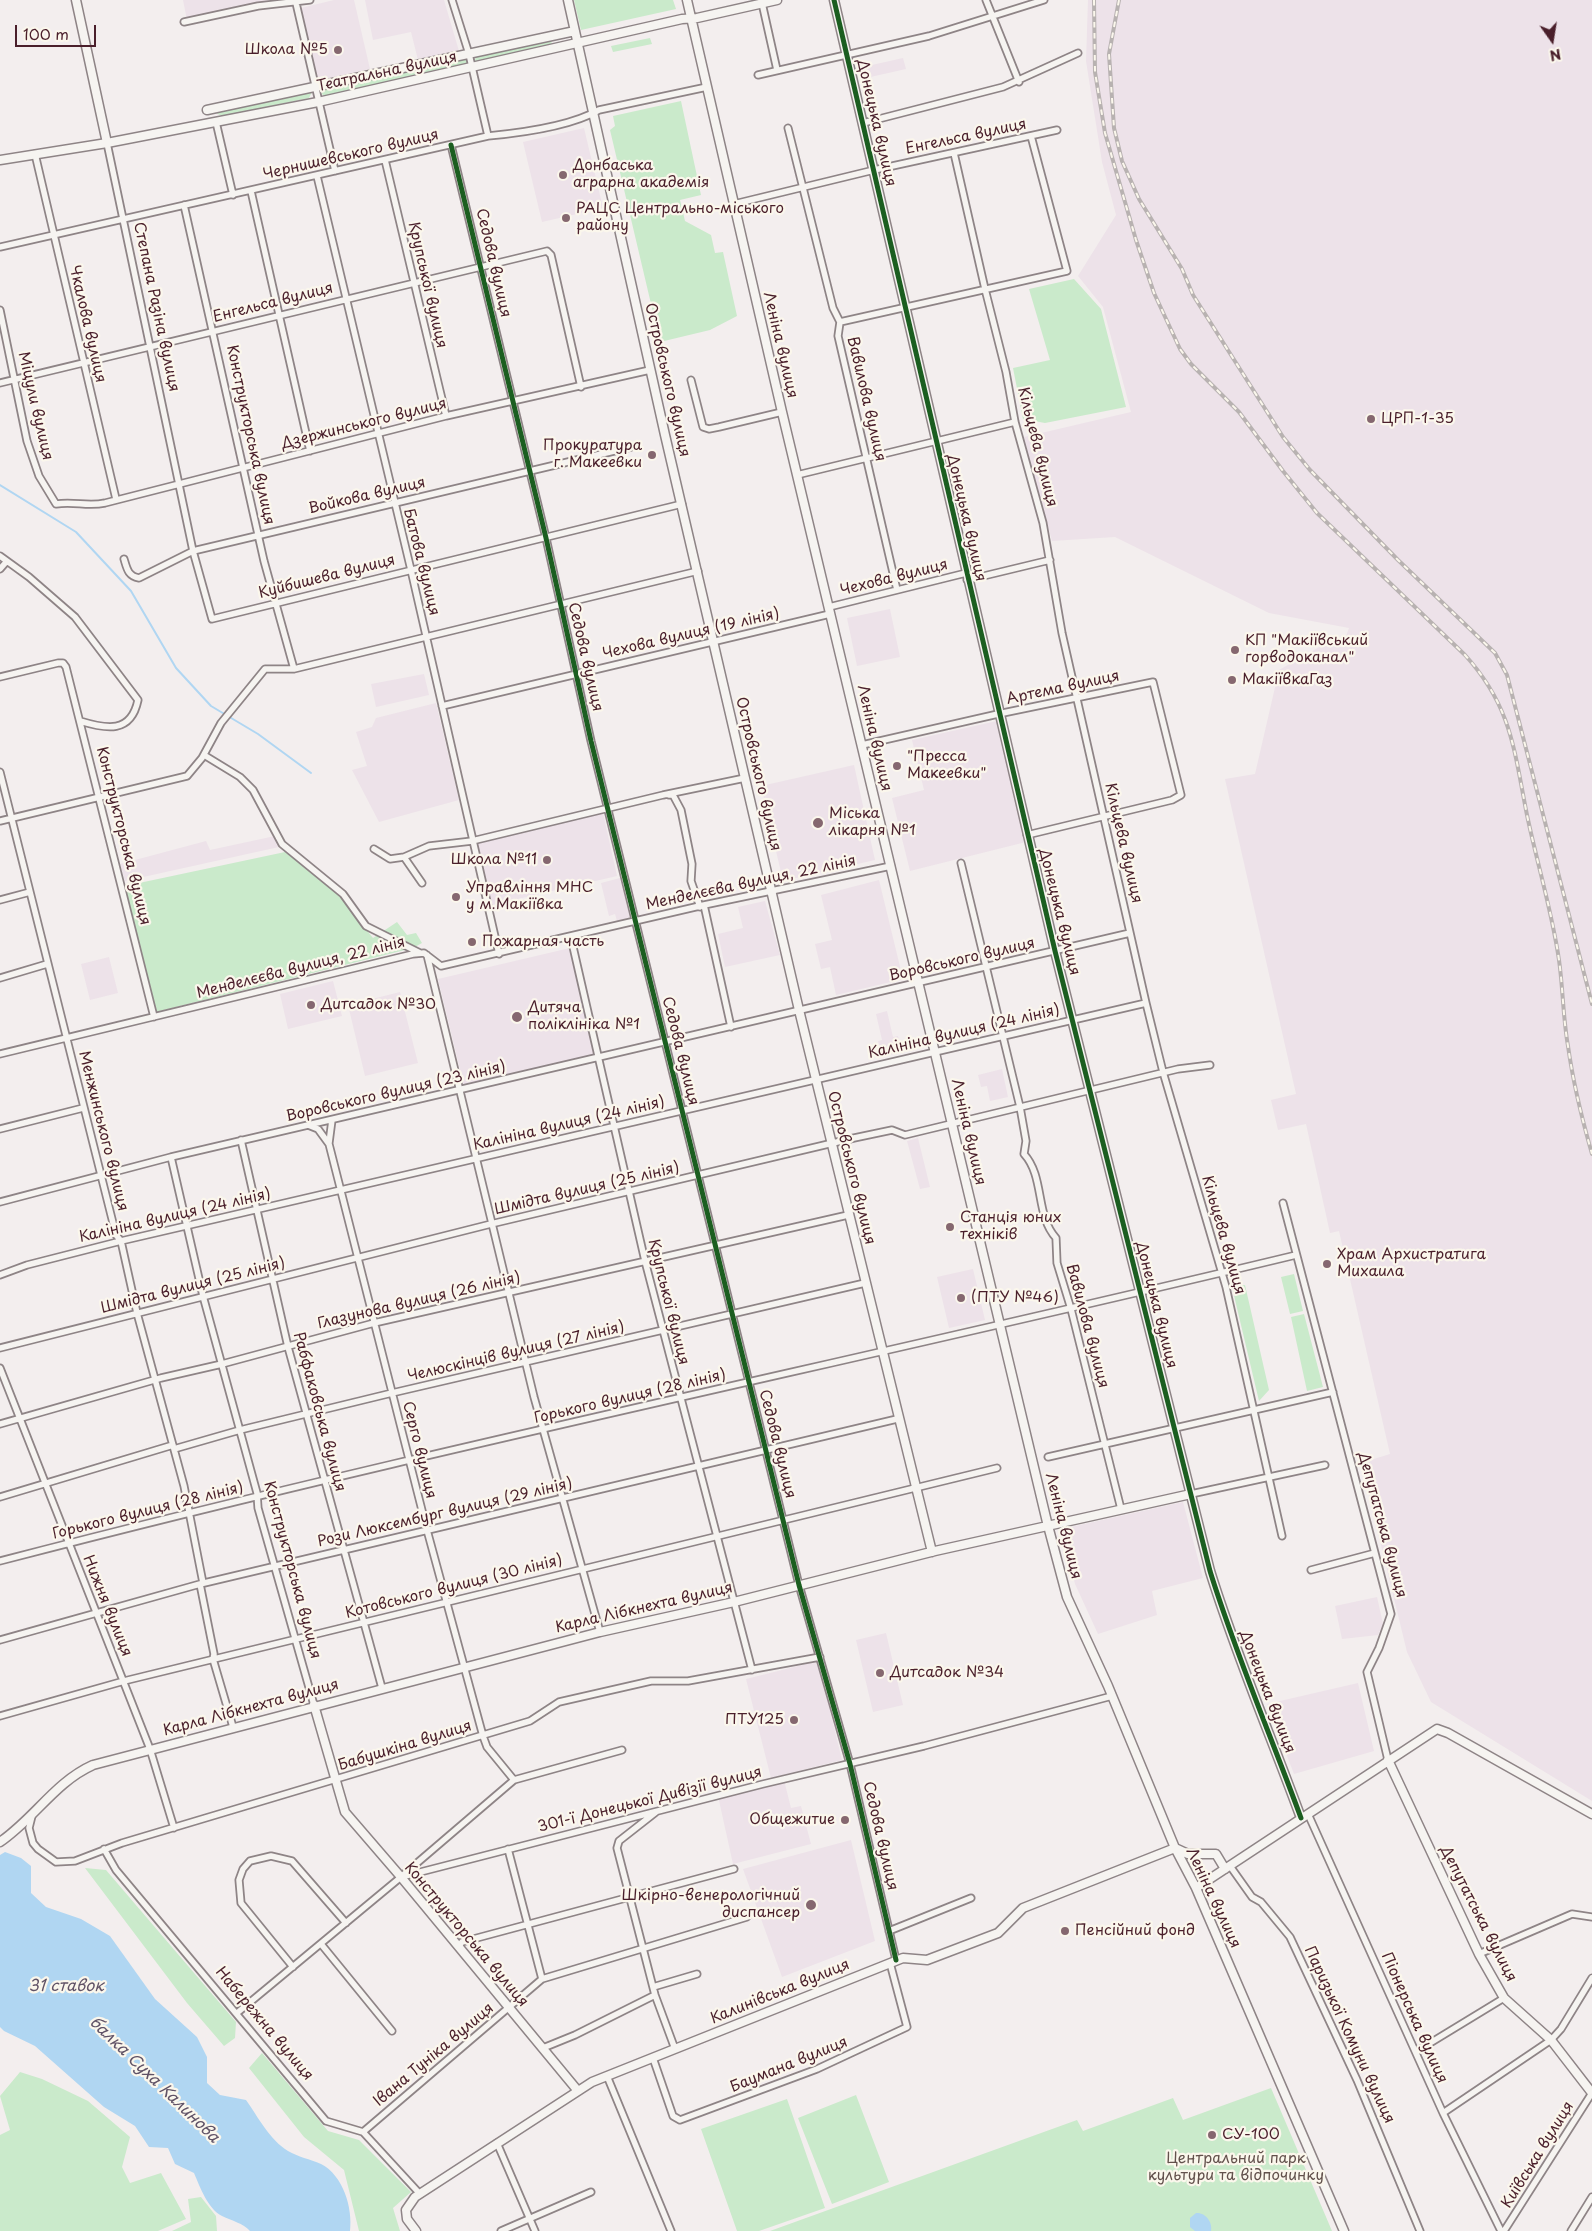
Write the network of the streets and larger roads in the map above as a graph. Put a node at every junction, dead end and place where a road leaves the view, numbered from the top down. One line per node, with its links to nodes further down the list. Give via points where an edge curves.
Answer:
1 (76, 0): 35 (street, Степана Разіна вулиця)
2 (310, 0): 10 (street)
3 (452, 0): 18 (street)
4 (568, 0): 15 (street, Островського вулиця)
5 (687, 0): 13 (street, Леніна вулиця)
6 (777, 0): 11 (street, Театральна вулиця)
7 (834, 0): 19 (street, Донецька вулиця)
8 (986, 0): 12 (street)
9 (1044, 0): 12 (street)
10 (296, 3): 14 (street, via 258,6); 24 (street)
11 (762, 4): 13 (street, Театральна вулиця); 21 (street)
12 (994, 17): 19 (street, via 929,36); 23 (street)
13 (691, 18): 16 (street, Театральна вулиця); 25 (street, Леніна вулиця)
14 (184, 22)
15 (575, 31): 16 (street, Островського вулиця); 18 (street, Театральна вулиця)
16 (578, 44): 20 (street, Театральна вулиця); 28 (street, Островського вулиця)
17 (1078, 53): 23 (street)
18 (469, 54): 20 (street); 24 (street, Театральна вулиця)
19 (847, 54): 21 (street); 30 (street, Донецька вулиця)
20 (472, 68): 26 (street, Театральна вулиця); 33 (street)
21 (777, 70): 22 (street)
22 (758, 74)
23 (1019, 82): 30 (street)
24 (314, 87): 26 (street); 27 (street, Театральна вулиця)
25 (707, 87): 28 (street, Чернишевського вулиця, via 599,110); 47 (street, Леніна вулиця)
26 (318, 102): 29 (street, Театральна вулиця); 42 (street)
27 (206, 110)
28 (593, 114): 33 (street, Чернишевського вулиця, via 519,133); 63 (street, Островського вулиця)
29 (216, 122): 35 (street, Театральна вулиця); 46 (street)
30 (862, 123): 41 (street, Донецька вулиця)
31 (788, 128): 44 (street, Вавилова вулиця)
32 (1057, 130): 34 (street, Енгельса вулиця)
33 (488, 136): 36 (street, Чернишевського вулиця)
34 (1031, 136): 37 (street, Енгельса вулиця); 54 (street, via 1067,271)
35 (107, 143): 38 (street, Театральна вулиця); 49 (street, Степана Разіна вулиця)
36 (451, 145): 40 (street, Чернишевського вулиця); 52 (street, Седова вулиця)
37 (954, 153): 41 (street, Енгельса вулиця); 54 (street, Кільцева вулиця)
38 (35, 154): 39 (street, Театральна вулиця); 50 (street, Чкалова вулиця)
39 (0, 160)
40 (385, 160): 42 (street, Чернишевського вулиця); 53 (street, Крупської вулиця)
41 (874, 170): 44 (street, Енгельса вулиця); 56 (street, Донецька вулиця)
42 (335, 171): 43 (street, Чернишевського вулиця)
43 (317, 176): 45 (street, Чернишевського вулиця); 55 (street, Батова вулиця)
44 (801, 188): 47 (street, Енгельса вулиця); 59 (street, Вавилова вулиця, via 808,200 833,308)
45 (251, 191): 46 (street, Чернишевського вулиця); 58 (street)
46 (232, 195): 48 (street, Чернишевського вулиця)
47 (734, 204): 69 (street, Леніна вулиця)
48 (184, 206): 49 (street, Чернишевського вулиця); 60 (street, Конструкторська вулиця)
49 (123, 219): 50 (street, Чернишевського вулиця); 61 (street, Степана Разіна вулиця)
50 (54, 235): 51 (street, Чернишевського вулиця); 62 (street, Чкалова вулиця)
51 (0, 247)
52 (482, 268): 53 (street, Енгельса вулиця); 67 (street, Енгельса вулиця, via 547,251 551,255); 68 (street, Седова вулиця)
53 (414, 282): 55 (street, Енгельса вулиця); 70 (street, Крупської вулиця)
54 (985, 289): 56 (street); 71 (street, Кільцева вулиця, via 1006,372)
55 (347, 298): 58 (street, Енгельса вулиця); 72 (street, Батова вулиця)
56 (906, 308): 59 (street); 73 (street, Донецька вулиця)
57 (0, 314): 64 (street, Міцули вулиця)
58 (280, 315): 60 (street, Енгельса вулиця); 75 (street)
59 (840, 322): 76 (street, Вавилова вулиця, via 838,336)
60 (213, 331): 61 (street, Енгельса вулиця); 77 (street, Конструкторська вулиця)
61 (150, 346): 62 (street, Енгельса вулиця); 80 (street, Степана Разіна вулиця)
62 (83, 362): 64 (street, Енгельса вулиця); 81 (street, Чкалова вулиця)
63 (650, 370): 67 (street, Дзержинського вулиця); 84 (street, Островського вулиця)
64 (16, 380): 66 (street, Енгельса вулиця); 83 (street, Міцули вулиця, via 28,441 39,476)
65 (691, 380): 69 (street, via 703,427 709,429)
66 (0, 384)
67 (580, 386): 68 (street, Дзержинського вулиця)
68 (513, 402): 70 (street, Дзержинського вулиця); 78 (street, Седова вулиця)
69 (782, 412): 79 (street, Леніна вулиця)
70 (446, 416): 72 (street, Дзержинського вулиця)
71 (1014, 422): 73 (street); 90 (street, Кільцева вулиця, via 1043,523)
72 (379, 434): 75 (street, Дзержинського вулиця); 82 (street, Батова вулиця)
73 (936, 440): 76 (street); 95 (street, Донецька вулиця)
74 (631, 447): 78 (street, Войкова вулиця)
75 (310, 451): 77 (street, Дзержинського вулиця)
76 (867, 458): 79 (street); 96 (street, Вавилова вулиця)
77 (242, 468): 80 (street, Дзержинського вулиця); 85 (street, Конструкторська вулиця)
78 (529, 471): 82 (street, Войкова вулиця); 86 (street, Седова вулиця)
79 (797, 475): 99 (street, Леніна вулиця)
80 (179, 483): 81 (street, Дзержинського вулиця); 87 (street, Степана Разіна вулиця)
81 (116, 499): 83 (street, Дзержинського вулиця, via 90,506 72,502)
82 (394, 502): 85 (street, Войкова вулиця); 93 (street, Батова вулиця)
83 (56, 504)
84 (682, 504): 86 (street, Куйбишева вулиця); 94 (street, Островського вулиця)
85 (258, 534): 87 (street, Войкова вулиця); 97 (street, Конструкторська вулиця)
86 (546, 538): 93 (street, Куйбишева вулиця); 98 (street, Седова вулиця)
87 (193, 551): 89 (street, Войкова вулиця, via 139,578 127,571); 100 (street, Степана Разіна вулиця)
88 (0, 556): 91 (street)
89 (124, 560)
90 (1050, 560): 95 (street, Чехова вулиця); 106 (street, Кільцева вулиця, via 1062,633)
91 (7, 561): 92 (street); 109 (street, via 75,617 138,700 136,712 118,726 102,727)
92 (0, 569)
93 (411, 570): 97 (street, Куйбишева вулиця); 101 (street, Батова вулиця)
94 (698, 571): 98 (street); 102 (street, Островського вулиця)
95 (967, 577): 96 (street, Чехова вулиця); 108 (street, Донецька вулиця)
96 (897, 590): 99 (street, Чехова вулиця)
97 (275, 603): 100 (street, Куйбишева вулиця); 103 (street, Конструкторська вулиця)
98 (561, 605): 101 (street); 104 (street, Седова вулиця)
99 (830, 611): 102 (street, Чехова вулиця (19 лiнiя)); 110 (street, Леніна вулиця)
100 (212, 619)
101 (426, 636): 103 (street); 107 (street, Батова вулиця)
102 (713, 641): 104 (street, Чехова вулиця (19 лiнiя)); 113 (street, Островського вулиця)
103 (294, 669): 111 (street, via 264,669 221,722)
104 (577, 674): 107 (street, Чехова вулиця (19 лiнiя)); 116 (street, Седова вулиця)
105 (0, 677): 109 (street, Конструкторська вулиця, via 62,663 66,667)
106 (1078, 697): 108 (street, Артема вулиця); 117 (street, Кільцева вулиця); 117 (street, Артема вулиця, via 1152,682 1181,794 1172,800)
107 (442, 706): 121 (street, Батова вулиця)
108 (998, 714): 110 (street, Артема вулиця); 120 (street, Донецька вулиця)
109 (80, 721): 115 (street, Конструкторська вулиця)
110 (862, 746): 125 (street, Леніна вулиця)
111 (204, 755): 115 (street, via 187,776); 135 (street, via 240,777 253,790 282,844 343,894 366,926)
112 (0, 772): 118 (street, Менжинського вулиця)
113 (745, 778): 114 (street); 127 (street, Островського вулиця)
114 (663, 795): 116 (street); 130 (street, via 673,795 681,810 692,864 691,881)
115 (100, 796): 118 (street); 144 (street, Конструкторська вулиця)
116 (608, 808): 121 (street); 131 (street, Седова вулиця)
117 (1103, 816): 120 (street); 132 (street, Кільцева вулиця)
118 (12, 818): 119 (street); 128 (street, Менжинського вулиця)
119 (0, 821)
120 (1027, 835): 134 (street, Донецька вулиця)
121 (472, 841): 123 (street, via 429,846); 136 (street, Батова вулиця)
122 (374, 849): 123 (street, via 384,857)
123 (404, 857): 126 (street)
124 (961, 863): 139 (street, Вавилова вулиця)
125 (891, 866): 127 (street, Менделєєва вулиця, 22 лінія); 141 (street, Леніна вулиця)
126 (422, 884)
127 (771, 891): 130 (street, Менделєєва вулиця, 22 лінія); 143 (street, Островського вулиця)
128 (30, 892): 129 (street); 138 (street, Менжинського вулиця)
129 (0, 900)
130 (702, 906): 131 (street, Менделєєва вулиця, 22 лінія); 146 (street)
131 (636, 921): 133 (street, Менделєєва вулиця, 22 лінія); 149 (street, Седова вулиця)
132 (1130, 933): 134 (street, Воровського вулиця); 142 (street, Кільцева вулиця)
133 (571, 938): 136 (street, Менделєєва вулиця, 22 лінія); 152 (street, Крупської вулиця)
134 (1055, 951): 139 (street, Воровського вулиця); 145 (street, Донецька вулиця)
135 (420, 953): 137 (street, Менделєєва вулиця, 22 лінія); 144 (street, Менделєєва вулиця, 22 лінія)
136 (499, 954): 137 (street, Менделєєва вулиця, 22 лінія, via 442,966)
137 (426, 955): 157 (street)
138 (47, 964): 140 (street); 148 (street, Менжинського вулиця)
139 (986, 968): 141 (street, Воровського вулиця); 147 (street, Вавилова вулиця)
140 (0, 978)
141 (919, 984): 143 (street, Воровського вулиця); 150 (street, Леніна вулиця)
142 (1146, 1003): 145 (street, Калініна вулиця (24 лiнiя)); 154 (street, Кільцева вулиця)
143 (799, 1010): 146 (street, Воровського вулиця (23 лiнiя)); 155 (street, Островського вулиця)
144 (154, 1017): 148 (street, Менделєєва вулиця, 22 лінія)
145 (1072, 1020): 147 (street, Калініна вулиця (24 лiнiя)); 156 (street, Донецька вулиця)
146 (731, 1027): 149 (street, Воровського вулиця (23 лiнiя))
147 (1003, 1036): 150 (street, Калініна вулиця (24 лiнiя)); 158 (street, Вавилова вулиця)
148 (66, 1039): 151 (street, Менделєєва вулиця, 22 лінія); 159 (street, Менжинського вулиця)
149 (665, 1042): 152 (street, Воровського вулиця (23 лiнiя)); 160 (street, Седова вулиця)
150 (935, 1052): 155 (street, Калініна вулиця (24 лiнiя)); 162 (street, Леніна вулиця)
151 (0, 1054)
152 (598, 1057): 157 (street, Воровського вулиця (23 лiнiя)); 164 (street, Крупської вулиця)
153 (1210, 1064): 154 (street, Шмідта вулиця (25 лiнiя))
154 (1163, 1072): 156 (street, Шмідта вулиця (25 лiнiя)); 186 (street, Кільцева вулиця)
155 (815, 1080): 160 (street, Калініна вулиця (24 лiнiя)); 168 (street, Островського вулиця)
156 (1089, 1090): 158 (street, Шмідта вулиця (25 лiнiя)); 190 (street, Донецька вулиця)
157 (459, 1091): 161 (street, Воровського вулиця (23 лiнiя)); 170 (street)
158 (1020, 1107): 162 (street, Шмідта вулиця (25 лiнiя)); 193 (street, Вавилова вулиця, via 1026,1140 1024,1154 1033,1164 1048,1230 1056,1238 1056,1263)
159 (83, 1108): 165 (street); 171 (street, Менжинського вулиця)
160 (682, 1110): 164 (street, Калініна вулиця (24 лiнiя)); 172 (street, Седова вулиця)
161 (332, 1120): 163 (street, Воровського вулиця (23 лiнiя)); 167 (street, Серго вулиця)
162 (952, 1123): 168 (street, Шмідта вулиця (25 лiнiя), via 906,1134 892,1130); 197 (street, Леніна вулиця)
163 (308, 1125): 166 (street, Воровського вулиця (23 лiнiя)); 167 (street, via 318,1129)
164 (613, 1126): 170 (street, Калініна вулиця (24 лiнiя)); 174 (street, Крупської вулиця)
165 (0, 1129)
166 (241, 1140): 169 (street, Воровського вулиця (23 лiнiя)); 177 (street, Рабфаковська вулиця)
167 (330, 1144): 173 (street, Серго вулиця)
168 (832, 1144): 172 (street, Шмідта вулиця (25 лiнiя)); 178 (street, Островського вулиця)
169 (171, 1156): 171 (street, Воровського вулиця (23 лiнiя)); 180 (street, Конструкторська вулиця)
170 (474, 1158): 173 (street, Калініна вулиця (24 лiнiя)); 179 (street)
171 (101, 1175): 175 (street, Воровського вулиця (23 лiнiя)); 181 (street, Менжинського вулиця, via 116,1235)
172 (698, 1176): 174 (street, Шмідта вулиця (25 лiнiя)); 182 (street, Седова вулиця)
173 (341, 1189): 177 (street, Калініна вулиця (24 лiнiя)); 184 (street, Серго вулиця)
174 (629, 1192): 179 (street, Шмідта вулиця (25 лiнiя)); 185 (street, Крупської вулиця)
175 (0, 1202)
176 (1283, 1203): 183 (street, Депутатська вулиця)
177 (256, 1210): 180 (street, Калініна вулиця (24 лiнiя)); 188 (street, Рабфаковська вулиця)
178 (848, 1215): 182 (street, Глазунова вулиця (26 лiнiя)); 189 (street, Островського вулиця)
179 (491, 1224): 184 (street, Шмідта вулиця (25 лiнiя)); 191 (street)
180 (187, 1227): 181 (street, Калініна вулиця (24 лiнiя)); 192 (street, Конструкторська вулиця)
181 (121, 1241): 187 (street, Калініна вулиця (24 лiнiя)); 194 (street, Менжинського вулиця)
182 (715, 1246): 185 (street, Глазунова вулиця (26 лiнiя)); 195 (street, Седова вулиця)
183 (1296, 1255): 186 (street, Горького вулиця (28 лiнiя)); 207 (street, Депутатська вулиця)
184 (358, 1258): 188 (street, Шмідта вулиця (25 лiнiя)); 196 (street, Серго вулиця)
185 (644, 1261): 191 (street, Глазунова вулиця (26 лiнiя)); 198 (street, Крупської вулиця)
186 (1222, 1272): 190 (street, Горького вулиця (28 лiнiя)); 210 (street, Кільцева вулиця)
187 (0, 1274)
188 (272, 1279): 192 (street, Шмідта вулиця (25 лiнiя)); 199 (street, Рабфаковська вулиця)
189 (865, 1284): 195 (street, Челюскінців вулиця (27 лiнiя)); 201 (street, Островського вулиця)
190 (1140, 1292): 193 (street, Горького вулиця (28 лiнiя)); 215 (street, Донецька вулиця)
191 (508, 1293): 196 (street, Глазунова вулиця (26 лiнiя)); 202 (street)
192 (203, 1296): 194 (street, Шмідта вулиця (25 лiнiя)); 203 (street, Конструкторська вулиця)
193 (1071, 1308): 197 (street, Горького вулиця (28 лiнiя)); 218 (street, Вавилова вулиця)
194 (137, 1313): 200 (street, Шмідта вулиця (25 лiнiя)); 205 (street, Менжинського вулиця)
195 (732, 1314): 198 (street, Челюскінців вулиця (27 лiнiя)); 206 (street, Седова вулиця)
196 (374, 1323): 199 (street, Глазунова вулиця (26 лiнiя)); 208 (street, Серго вулиця)
197 (1000, 1325): 201 (street, Горького вулиця (28 лiнiя)); 237 (street, Леніна вулиця)
198 (662, 1330): 202 (street, Челюскінців вулиця (27 лiнiя)); 209 (street, Крупської вулиця)
199 (288, 1347): 203 (street, Глазунова вулиця (26 лiнiя)); 211 (street, Рабфаковська вулиця)
200 (0, 1348)
201 (881, 1352): 206 (street, Горького вулиця (28 лiнiя)); 213 (street, Островського вулиця)
202 (526, 1362): 208 (street, Челюскінців вулиця (27 лiнiя)); 217 (street)
203 (222, 1364): 205 (street, Глазунова вулиця (26 лiнiя)); 216 (street, Конструкторська вулиця)
204 (0, 1368): 212 (street, Нижня вулиця)
205 (155, 1380): 212 (street, Глазунова вулиця (26 лiнiя)); 219 (street, Менжинського вулиця)
206 (749, 1382): 209 (street, Горького вулиця (28 лiнiя)); 220 (street, Седова вулиця)
207 (1333, 1392): 210 (street); 244 (street, Депутатська вулиця)
208 (392, 1393): 211 (street, Челюскінців вулиця (27 лiнiя)); 222 (street, Серго вулиця)
209 (680, 1398): 217 (street, Горького вулиця (28 лiнiя)); 223 (street, Крупської вулиця)
210 (1255, 1411): 215 (street); 226 (street, Кільцева вулиця)
211 (306, 1416): 216 (street, Челюскінців вулиця (27 лiнiя)); 227 (street, Рабфаковська вулиця)
212 (19, 1418): 214 (street, Глазунова вулиця (26 лiнiя)); 228 (street, Нижня вулиця)
213 (897, 1419): 220 (street, Рози Люксембург вулиця (29 лiнiя)); 229 (street, Островського вулиця)
214 (0, 1424)
215 (1174, 1429): 218 (street); 230 (street, Донецька вулиця)
216 (240, 1430): 219 (street, Челюскінців вулиця (27 лiнiя)); 232 (street, Конструкторська вулиця)
217 (543, 1430): 222 (street, Горького вулиця (28 лiнiя)); 233 (street)
218 (1106, 1444): 221 (street); 234 (street, Вавилова вулиця)
219 (174, 1447): 228 (street, Челюскінців вулиця (27 лiнiя), via 70,1474); 235 (street, Менжинського вулиця)
220 (766, 1450): 223 (street, Рози Люксембург вулиця (29 лiнiя)); 236 (street, Седова вулиця)
221 (1048, 1457)
222 (409, 1462): 227 (street, Горького вулиця (28 лiнiя)); 238 (street, Серго вулиця)
223 (698, 1466): 233 (street, Рози Люксембург вулиця (29 лiнiя)); 239 (street, Крупської вулиця)
224 (1325, 1466): 226 (street, Карла Лібкнехта вулиця)
225 (997, 1468): 229 (street, Котовського вулиця (30 лiнiя))
226 (1268, 1478): 230 (street, Карла Лібкнехта вулиця); 240 (street, Кільцева вулиця)
227 (326, 1481): 232 (street, Горького вулиця (28 лiнiя)); 242 (street, Рабфаковська вулиця)
228 (46, 1484): 231 (street, Челюскінців вулиця (27 лiнiя)); 241 (street, Нижня вулиця)
229 (915, 1487): 236 (street, Котовського вулиця (30 лiнiя)); 243 (street, Островського вулиця)
230 (1191, 1494): 234 (street, Карла Лібкнехта вулиця); 278 (street, Донецька вулиця, via 1229,1632)
231 (0, 1497)
232 (256, 1497): 235 (street, Горького вулиця (28 лiнiя)); 246 (street, Конструкторська вулиця)
233 (562, 1498): 238 (street, Рози Люксембург вулиця (29 лiнiя)); 247 (street)
234 (1121, 1509): 237 (street, Карла Лібкнехта вулиця)
235 (190, 1512): 241 (street, Горького вулиця (28 лiнiя)); 249 (street, Менжинського вулиця)
236 (783, 1519): 239 (street, Котовського вулиця (30 лiнiя)); 250 (street, Седова вулиця)
237 (1048, 1525): 243 (street, Карла Лібкнехта вулиця); 264 (street, Леніна вулиця, via 1068,1597)
238 (427, 1530): 242 (street, Рози Люксембург вулиця (29 лiнiя)); 251 (street, Серго вулиця)
239 (716, 1536): 247 (street, Котовського вулиця (30 лiнiя)); 252 (street, Крупської вулиця)
240 (1282, 1536)
241 (69, 1543): 245 (street, Горького вулиця (28 лiнiя)); 253 (street, Нижня вулиця)
242 (342, 1550): 246 (street, Рози Люксембург вулиця (29 лiнiя)); 254 (street, Рабфаковська вулиця)
243 (932, 1552): 250 (street, Карла Лібкнехта вулиця)
244 (1375, 1553): 248 (street); 271 (street, Депутатська вулиця, via 1391,1614 1367,1672)
245 (0, 1561)
246 (274, 1566): 249 (street, Рози Люксембург вулиця (29 лiнiя)); 256 (street, Конструкторська вулиця)
247 (582, 1568): 251 (street, Котовського вулиця (30 лiнiя)); 255 (street)
248 (1310, 1570)
249 (202, 1583): 253 (street, Рози Люксембург вулиця (29 лiнiя)); 259 (street, Менжинського вулиця)
250 (799, 1586): 252 (street, Карла Лібкнехта вулиця); 258 (street, Седова вулиця)
251 (446, 1602): 254 (street, Котовського вулиця (30 лiнiя)); 260 (street, Серго вулиця)
252 (734, 1602): 255 (street, Карла Лібкнехта вулиця); 261 (street, Крупської вулиця)
253 (97, 1612): 257 (street, Рози Люксембург вулиця (29 лiнiя)); 262 (street, Нижня вулиця)
254 (363, 1622): 256 (street, Котовського вулиця (30 лiнiя)); 263 (street, Рабфаковська вулиця)
255 (600, 1632): 260 (street, Карла Лібкнехта вулиця)
256 (294, 1639): 259 (street, Котовського вулиця (30 лiнiя)); 265 (street, Конструкторська вулиця)
257 (0, 1640)
258 (820, 1657): 261 (street, Бабушкіна вулиця); 272 (street, Седова вулиця)
259 (213, 1659): 262 (street, Котовського вулиця (30 лiнiя)); 267 (street, Менжинського вулиця)
260 (463, 1666): 263 (street, Карла Лібкнехта вулиця); 268 (street, Серго вулиця)
261 (752, 1670): 268 (street, Бабушкіна вулиця, via 688,1681 651,1681 559,1702 530,1720)
262 (124, 1681): 266 (street, Котовського вулиця (30 лiнiя)); 269 (street, Нижня вулиця)
263 (382, 1688): 265 (street, Карла Лібкнехта вулиця)
264 (1112, 1696): 272 (street, 301-ї Донецької Дивізії вулиця); 281 (street, Леніна вулиця)
265 (314, 1705): 267 (street, Карла Лібкнехта вулиця); 273 (street, Конструкторська вулиця)
266 (0, 1716)
267 (233, 1727): 269 (street, Карла Лібкнехта вулиця)
268 (483, 1736): 273 (street, Бабушкіна вулиця); 274 (street, Серго вулиця, via 487,1747)
269 (150, 1749): 277 (street, Карла Лібкнехта вулиця, via 79,1771); 279 (street, Нижня вулиця)
270 (622, 1750): 274 (street)
271 (1388, 1760): 276 (street, via 1437,1729); 278 (street); 298 (street, Депутатська вулиця)
272 (850, 1764): 275 (street, 301-ї Донецької Дивізії вулиця); 294 (street, Седова вулиця)
273 (334, 1780): 279 (street, Бабушкіна вулиця); 286 (street, Конструкторська вулиця, via 345,1812)
274 (514, 1780): 286 (street)
275 (658, 1811): 283 (street, 301-ї Донецької Дивізії вулиця); 288 (street, via 619,1841 616,1848)
276 (1592, 1814)
277 (32, 1816): 280 (street, Карла Лібкнехта вулиця); 282 (street, Бабушкіна вулиця, via 29,1828 33,1843 56,1862 69,1863)
278 (1304, 1816): 284 (street); 313 (street, Піонерська вулиця)
279 (174, 1828): 282 (street, Бабушкіна вулиця)
280 (0, 1842)
281 (1175, 1848): 284 (street, via 1188,1854 1216,1854); 287 (street, Леніна вулиця); 299 (street, Калинівська вулиця, via 1023,1908 998,1933 927,1960 903,1958)
282 (104, 1849): 308 (street, Набережна вулиця, via 116,1870)
283 (508, 1849): 286 (street, 301-ї Донецької Дивізії вулиця); 293 (street)
284 (1227, 1867): 287 (street); 330 (street, Паризької Комуни вулиця, via 1290,1937 1357,2080)
285 (734, 1869): 288 (street)
286 (401, 1877): 292 (street, 301-ї Донецької Дивізії вулиця); 296 (street, Конструкторська вулиця)
287 (1196, 1888): 329 (street, Леніна вулиця)
288 (631, 1898): 293 (street); 297 (street)
289 (971, 1898): 294 (street)
290 (747, 1917): 297 (street, Івана Туніка вулиця)
291 (1592, 1917): 298 (street, via 1572,1914)
292 (346, 1923): 295 (street, 301-ї Донецької Дивізії вулиця); 300 (street, via 292,1861 271,1856 250,1861 239,1880 241,1902)
293 (528, 1926): 296 (street, via 462,1942); 303 (street)
294 (889, 1931): 299 (street, Седова вулиця)
295 (320, 1944): 300 (street, 301-ї Донецької Дивізії вулиця); 309 (street)
296 (459, 1946): 307 (street, Конструкторська вулиця)
297 (644, 1950): 303 (street, Івана Туніка вулиця); 304 (street)
298 (1479, 1954): 306 (street, Депутатська вулиця)
299 (893, 1962): 312 (street, Калинівська вулиця); 314 (street, Баумана вулиця, via 907,2027 817,2069 680,2120 673,2116)
300 (293, 1967): 308 (street, 301-ї Донецької Дивізії вулиця)
301 (697, 1974): 304 (street)
302 (1592, 1978): 310 (street)
303 (542, 1979): 307 (street, Івана Туніка вулиця)
304 (653, 1987): 305 (street)
305 (655, 1995): 311 (street); 312 (street)
306 (1504, 1998): 310 (street, Депутатська вулиця); 313 (street)
307 (509, 2007): 311 (street, Конструкторська вулиця); 319 (street, Івана Туніка вулиця)
308 (237, 2013): 319 (street, Набережна вулиця, via 326,2121)
309 (392, 2031)
310 (1551, 2040): 317 (street, Депутатська вулиця); 318 (street)
311 (543, 2048): 316 (street, Конструкторська вулиця)
312 (674, 2049): 314 (street, Калинівська вулиця)
313 (1417, 2051): 318 (street, Піонерська вулиця)
314 (653, 2058): 315 (street, Калинівська вулиця)
315 (607, 2076): 316 (street, Калинівська вулиця); 328 (street)
316 (578, 2091): 320 (street, Калинівська вулиця)
317 (1592, 2093): 331 (street, Київська вулиця)
318 (1443, 2112): 331 (street, Піонерська вулиця)
319 (363, 2132): 322 (street)
320 (497, 2143): 322 (street, Калинівська вулиця); 324 (street)
321 (592, 2192): 324 (street)
322 (420, 2194): 325 (street, Калинівська вулиця, via 406,2210 407,2219)
323 (1592, 2197): 332 (street)
324 (529, 2218): 326 (street); 327 (street)
325 (416, 2231)
326 (501, 2231)
327 (535, 2231)
328 (671, 2231)
329 (1344, 2231)
330 (1420, 2231)
331 (1502, 2231)
332 (1571, 2231)

